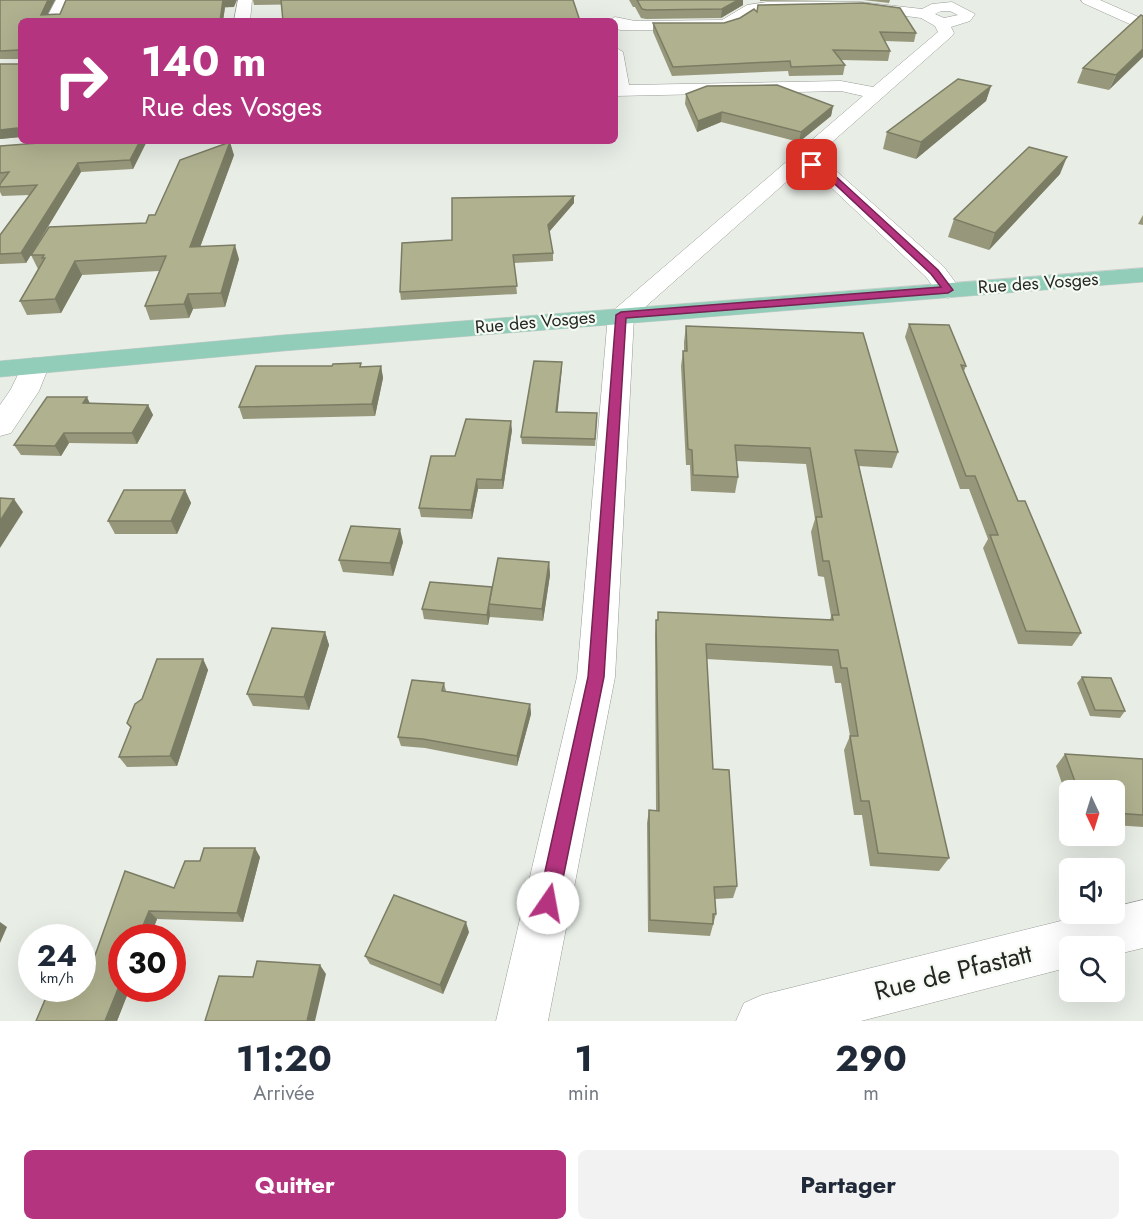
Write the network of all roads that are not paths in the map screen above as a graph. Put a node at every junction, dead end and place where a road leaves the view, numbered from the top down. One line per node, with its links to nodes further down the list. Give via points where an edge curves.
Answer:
1 (63, 0): 6 (street)
2 (245, 0): 7 (street)
3 (1088, 0): 9 (street)
4 (978, 2): 5 (street)
5 (940, 11): 8 (street, via 767,6 752,8 722,25); 11 (street, via 946,33)
6 (54, 18)
7 (242, 18)
8 (618, 22)
9 (1143, 25)
10 (618, 91): 11 (street, via 841,86)
11 (878, 93): 12 (street)
12 (802, 160): 14 (street, via 827,173 934,272); 15 (street)
13 (1143, 274): 14 (main road, Rue des Vosges)
14 (948, 290): 15 (main road, Rue des Vosges)
15 (621, 315): 16 (main road, Rue des Vosges); 20 (street, via 596,677)
16 (35, 366): 17 (main road, Rue des Vosges); 18 (street, via 25,391)
17 (0, 369)
18 (0, 426)
19 (1143, 924): 21 (street, Rue de Pfastatt)
20 (522, 1021)
21 (762, 1021)

